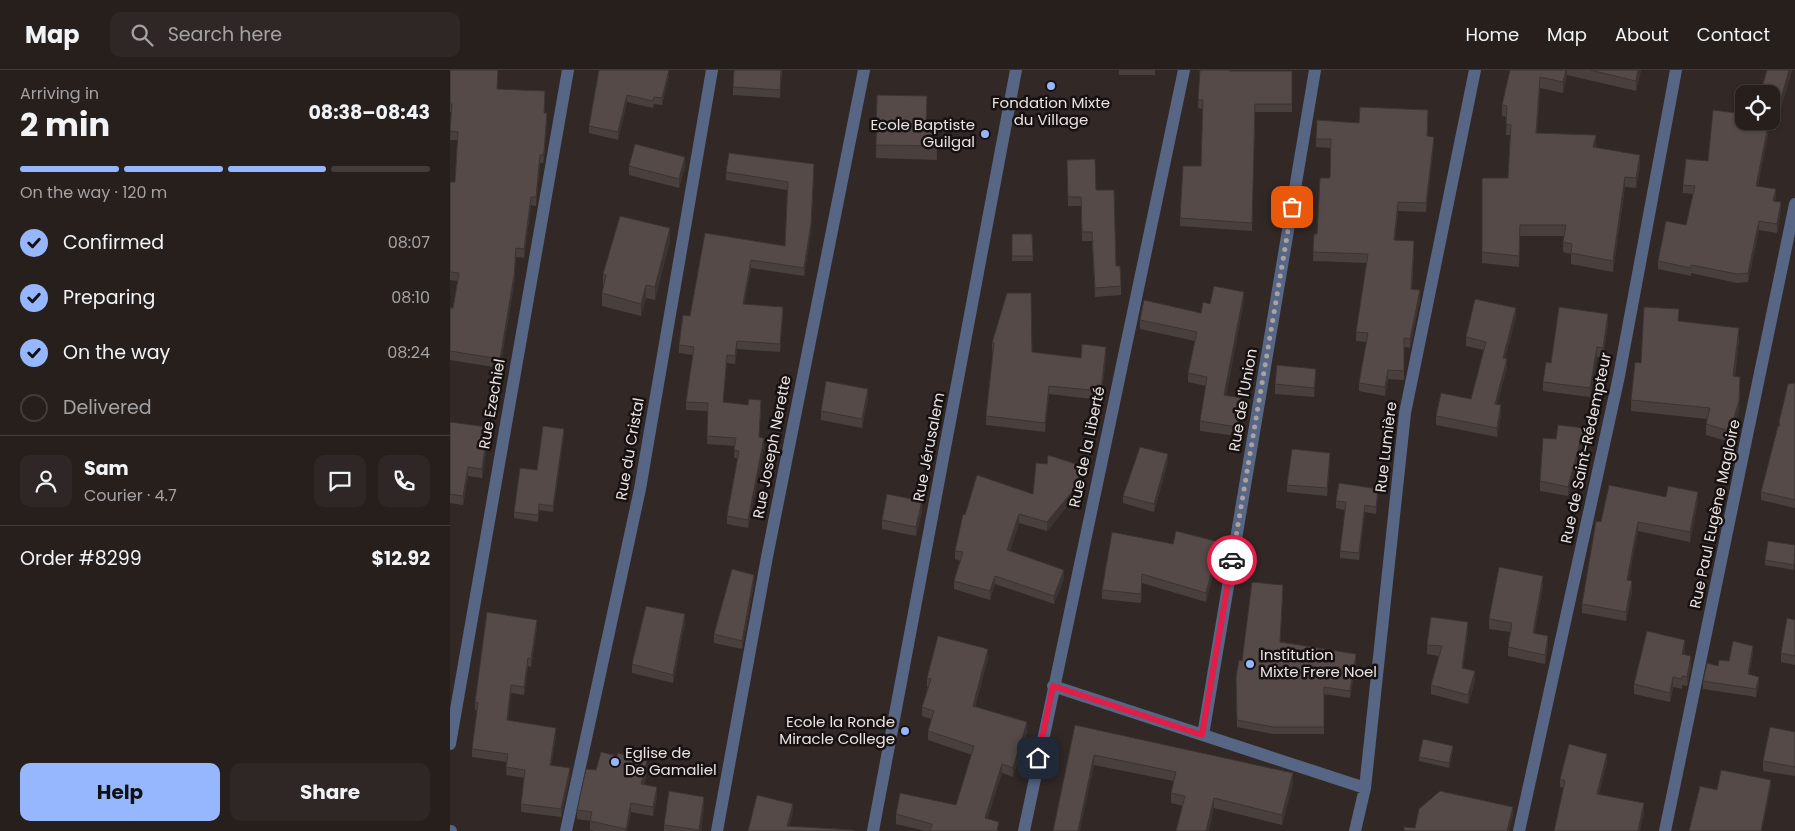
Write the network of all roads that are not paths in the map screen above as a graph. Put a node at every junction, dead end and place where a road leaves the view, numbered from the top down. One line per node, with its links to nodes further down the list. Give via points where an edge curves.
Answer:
1 (568, 70): 12 (street, Rue Ezechiel)
2 (712, 70): 14 (street, Rue du Cristal, via 640,489)
3 (864, 70): 15 (street, Rue Joseph Nerette, via 767,557)
4 (1016, 70): 16 (street, Rue Jérusalem)
5 (1184, 70): 10 (street, Rue de la Liberté)
6 (1315, 70): 11 (street, Rue de l'Union)
7 (1475, 70): 13 (street, Rue Lumière, via 1405,413)
8 (1676, 70): 19 (street, Rue de Saint-Rédempteur, via 1619,376)
9 (1795, 204): 20 (street, Rue Paul Eugène Magloire)
10 (1053, 686): 11 (street); 17 (street, Rue de la Liberté)
11 (1202, 735): 13 (street)
12 (450, 744)
13 (1365, 788): 18 (street, Rue Lumière)
14 (566, 831)
15 (717, 831)
16 (873, 831)
17 (1024, 831)
18 (1355, 831)
19 (1519, 831)
20 (1665, 831)

